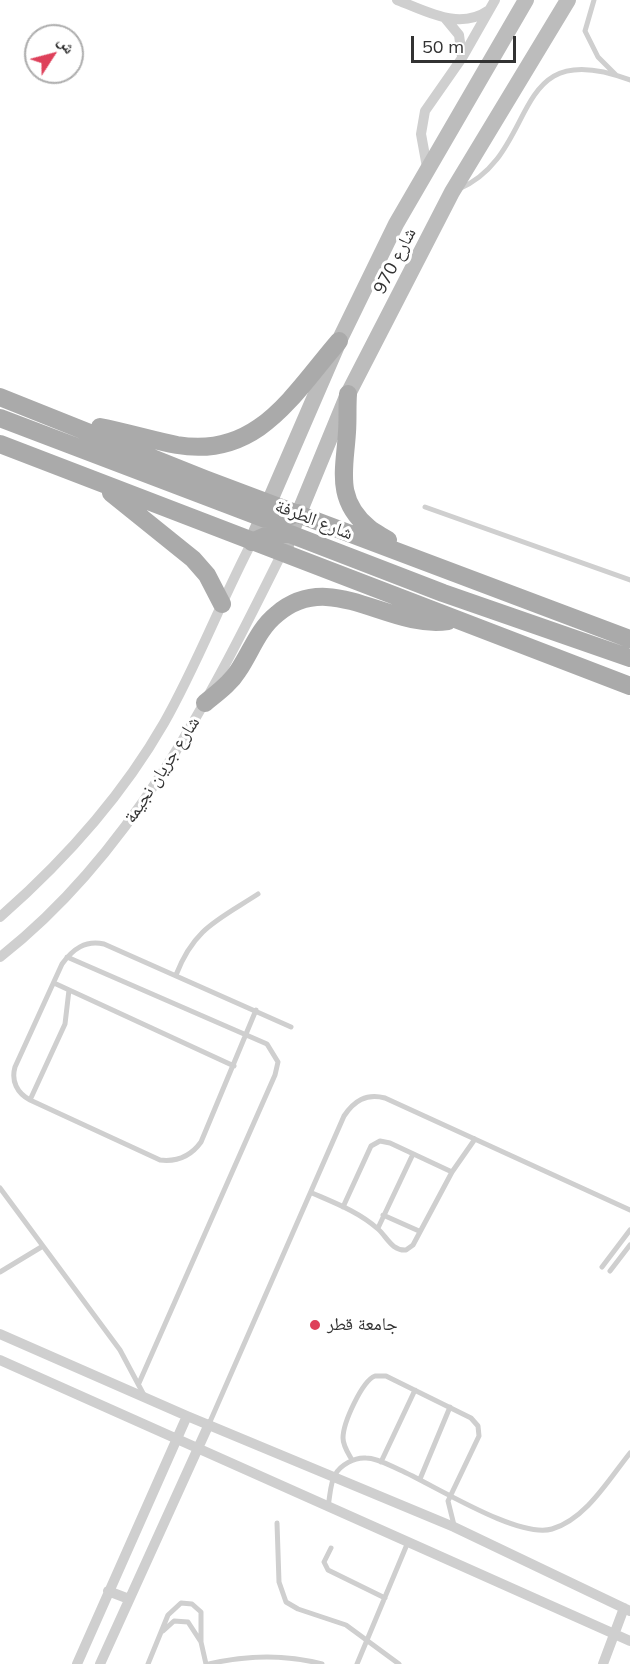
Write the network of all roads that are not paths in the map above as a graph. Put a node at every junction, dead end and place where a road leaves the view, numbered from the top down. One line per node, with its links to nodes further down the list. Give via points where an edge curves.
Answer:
1 (396, 0): 7 (street)
2 (495, 0): 6 (street)
3 (526, 0): 11 (main road, شارع 970)
4 (568, 0): 12 (main road, شارع 970)
5 (594, 0): 9 (lane, via 585,31 598,57)
6 (489, 10): 7 (street, via 468,20); 8 (street)
7 (444, 18): 8 (street, via 459,35)
8 (462, 57): 11 (street, via 425,111 421,134)
9 (617, 76): 10 (lane); 12 (lane, via 582,68 552,76 532,100 491,167 480,178)
10 (630, 80)
11 (427, 166): 13 (main road, شارع 970)
12 (452, 192): 14 (main road, شارع 970)
13 (339, 341): 16 (main road, via 263,426 225,444 176,445); 21 (main road, شارع 970)
14 (348, 394): 22 (main road, شارع 970); 26 (main road, via 342,463 344,487 367,526)
15 (0, 397): 16 (main road, شارع الطرفة)
16 (56, 417): 21 (main road, شارع الطرفة)
17 (0, 418): 21 (main road)
18 (0, 444): 19 (main road)
19 (90, 478): 24 (main road); 28 (main road, via 193,559 207,575)
20 (425, 507): 27 (lane)
21 (266, 510): 22 (main road, via 283,519); 24 (main road, شارع 970)
22 (298, 513): 23 (main road, شارع 970); 26 (main road, شارع الطرفة)
23 (290, 534): 24 (main road, via 270,534); 25 (main road, شارع 970); 31 (main road, via 443,593)
24 (252, 542): 25 (main road); 28 (street, شارع جريان نجيمة)
25 (282, 553): 29 (main road); 33 (street, شارع جريان نجيمة)
26 (400, 553): 30 (main road, شارع الطرفة)
27 (630, 580)
28 (222, 604): 35 (street, شارع جريان نجيمة, via 180,693 130,778 68,854)
29 (452, 620): 32 (main road); 33 (main road, via 423,623 340,597 299,600 268,623 233,678)
30 (630, 639)
31 (630, 658)
32 (630, 686)
33 (205, 703): 36 (street, شارع جريان نجيمة, via 113,844 66,898)
34 (258, 894): 38 (lane, via 198,934)
35 (0, 917)
36 (0, 957)
37 (67, 957): 38 (lane, via 80,946 98,943); 39 (lane); 43 (lane)
38 (176, 975): 41 (lane)
39 (54, 983): 40 (lane); 45 (lane, via 14,1072 17,1089)
40 (69, 990): 44 (lane); 45 (lane, via 65,1024)
41 (256, 1010): 42 (lane); 43 (lane)
42 (291, 1027)
43 (246, 1035): 44 (lane); 64 (lane, via 272,1049 277,1069)
44 (234, 1066): 45 (lane, via 201,1142 190,1154 176,1160 160,1160)
45 (30, 1100)
46 (475, 1139): 48 (lane); 50 (lane, via 385,1098 369,1096 354,1103 344,1116); 52 (lane)
47 (413, 1154): 48 (lane); 51 (lane, via 385,1141 375,1143); 53 (lane)
48 (452, 1172): 56 (lane)
49 (0, 1188): 58 (lane)
50 (312, 1193): 51 (lane); 69 (lane)
51 (343, 1207): 54 (lane)
52 (630, 1210)
53 (383, 1215): 54 (lane); 56 (lane)
54 (378, 1228): 56 (lane, via 402,1251 413,1245)
55 (630, 1230): 59 (lane)
56 (419, 1231)
57 (630, 1245): 60 (lane)
58 (43, 1246): 61 (lane); 64 (lane, via 114,1342)
59 (602, 1267)
60 (610, 1271)
61 (0, 1272)
62 (0, 1334): 66 (street)
63 (0, 1360): 70 (street)
64 (139, 1383): 66 (lane)
65 (415, 1390): 67 (lane); 73 (lane, via 381,1375 366,1382 344,1431); 74 (lane)
66 (146, 1398): 68 (street)
67 (450, 1407): 76 (lane); 77 (lane, via 471,1418 479,1430)
68 (188, 1416): 69 (street); 70 (street)
69 (209, 1424): 71 (street); 75 (street)
70 (177, 1439): 71 (street); 83 (street)
71 (198, 1448): 78 (street); 85 (street)
72 (630, 1453): 77 (lane, via 584,1509 544,1531 506,1522)
73 (352, 1460): 74 (lane); 75 (lane)
74 (381, 1462): 76 (lane)
75 (334, 1475): 78 (lane); 80 (street)
76 (420, 1479): 77 (lane)
77 (450, 1495): 80 (lane)
78 (328, 1506): 81 (street)
79 (277, 1523): 89 (lane, via 279,1582 286,1602 335,1620)
80 (454, 1527): 86 (street)
81 (408, 1542): 84 (lane); 88 (street)
82 (331, 1548): 84 (lane, via 324,1562 328,1570)
83 (108, 1591): 85 (street); 92 (street)
84 (385, 1598): 89 (lane)
85 (129, 1599): 93 (street)
86 (627, 1610): 88 (street)
87 (161, 1632): 91 (lane, via 174,1621 184,1620 192,1625); 91 (lane, via 171,1610 187,1603 201,1612); 94 (lane)
88 (615, 1634): 90 (street); 99 (street)
89 (368, 1640): 97 (lane); 98 (lane)
90 (630, 1641)
91 (201, 1642): 95 (lane)
92 (77, 1664)
93 (100, 1664)
94 (148, 1664)
95 (208, 1664): 96 (lane, via 261,1656)
96 (322, 1664)
97 (357, 1664)
98 (399, 1664)
99 (603, 1664)

